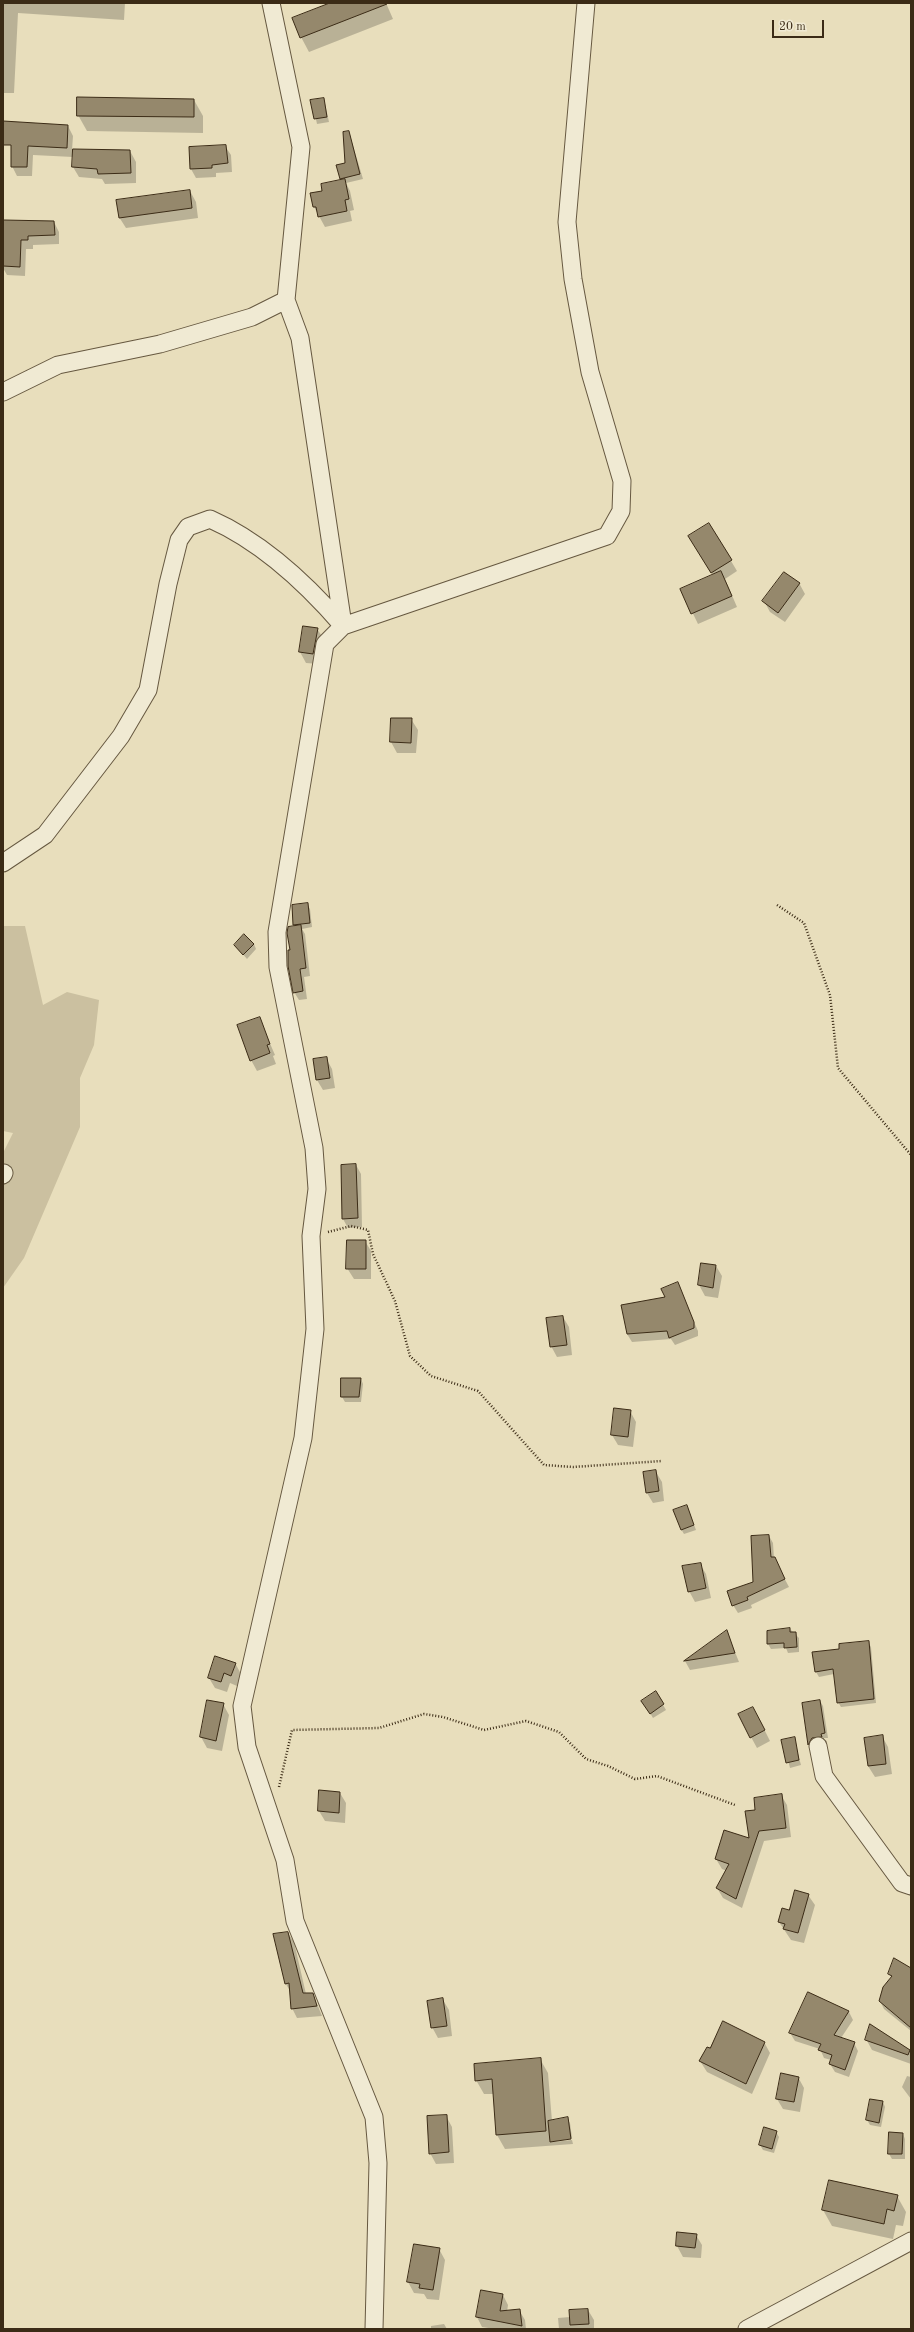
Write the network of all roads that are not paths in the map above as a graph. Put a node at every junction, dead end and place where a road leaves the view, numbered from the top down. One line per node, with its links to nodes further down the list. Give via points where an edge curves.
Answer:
1 (271, 3): 3 (street, via 301,147)
2 (586, 3): 5 (street, via 567,222 573,279 590,372 622,482 621,512 607,536)
3 (286, 300): 4 (street, via 252,317 160,344 58,365); 5 (street, via 300,338)
4 (3, 392)
5 (343, 626): 6 (street, via 306,585 236,531 210,519 188,527 179,540 168,584 148,690 121,736 45,835); 10 (street, via 325,644 277,932 278,967 314,1148 317,1189 311,1236 315,1329 303,1438 242,1706 247,1747 285,1860 295,1921 374,2118 378,2163)
6 (3, 863)
7 (818, 1746): 8 (street, via 824,1776 902,1883)
8 (911, 1886)
9 (911, 2241): 11 (street)
10 (374, 2329)
11 (748, 2329)

